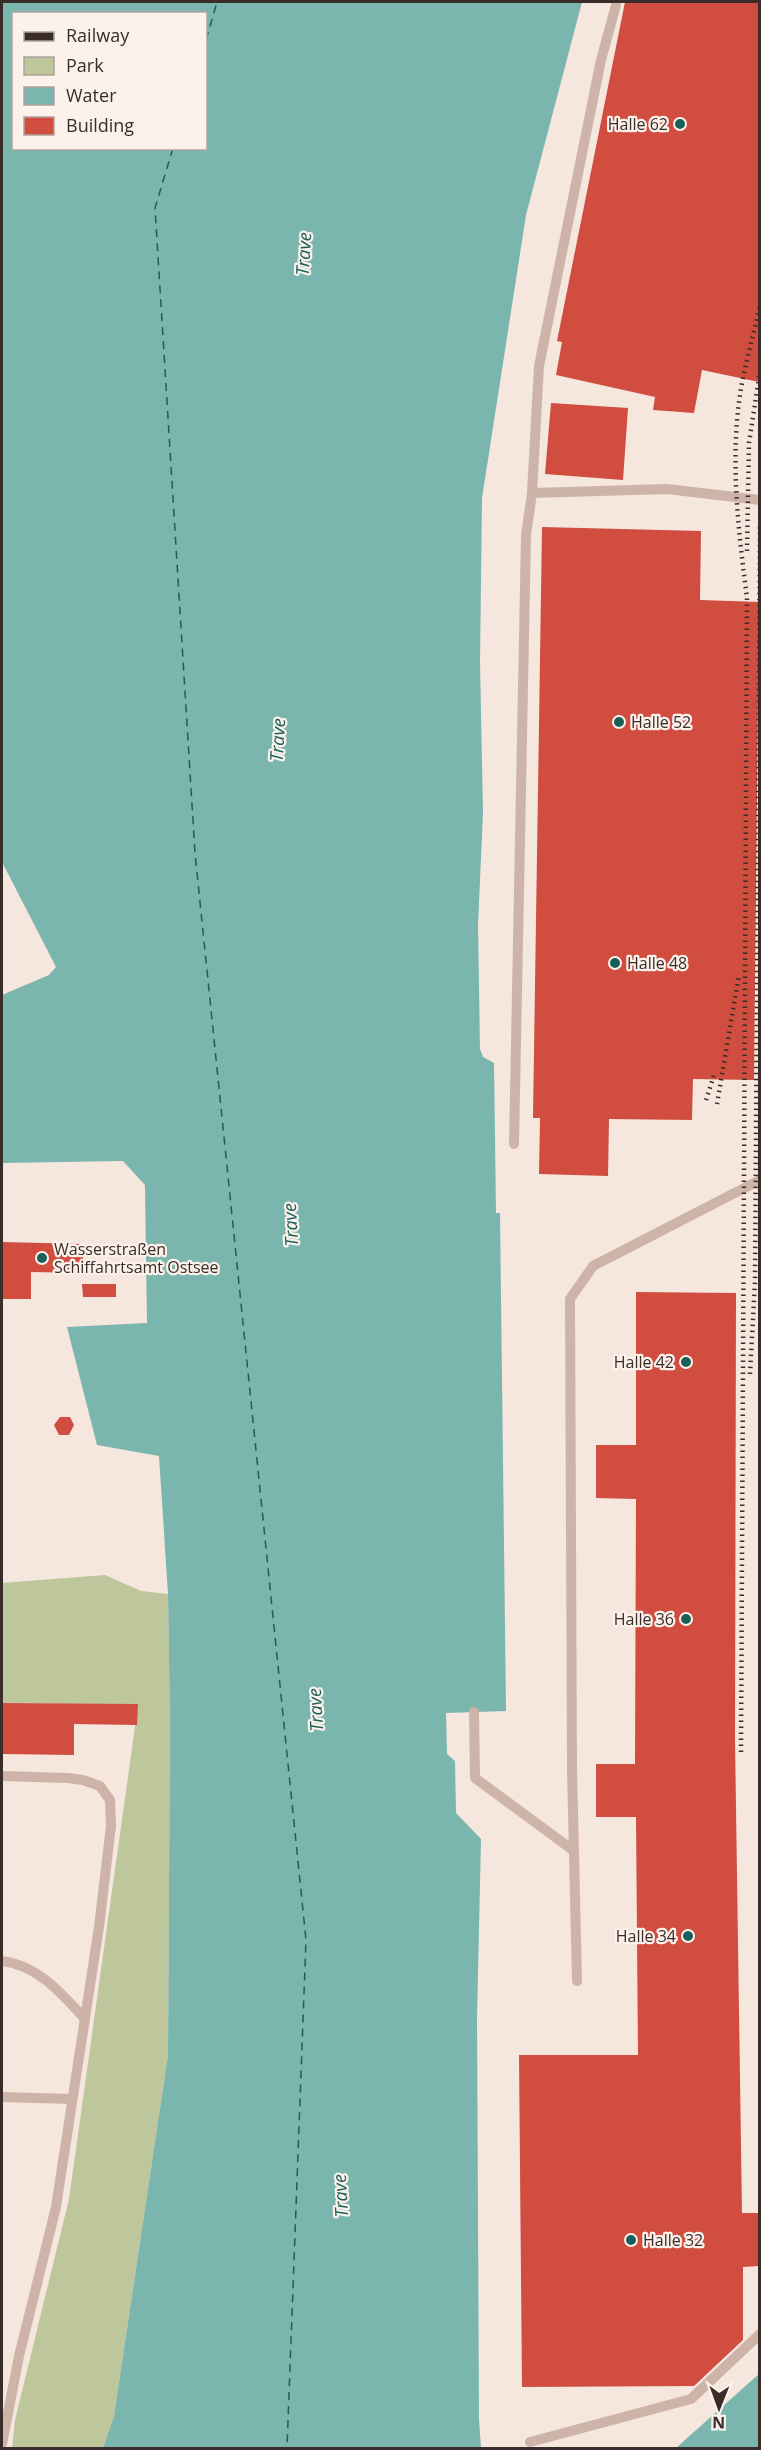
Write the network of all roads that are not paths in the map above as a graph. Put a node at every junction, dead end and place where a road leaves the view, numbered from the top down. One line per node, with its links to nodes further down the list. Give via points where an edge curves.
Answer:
1 (616, 5): 2 (lane, via 601,60 539,366)
2 (532, 494): 3 (lane, via 667,489); 4 (lane, via 526,535)
3 (759, 500)
4 (514, 1144)
5 (759, 1180): 8 (lane, via 593,1266 570,1299)
6 (474, 1712): 8 (lane, via 475,1778)
7 (2, 1776): 11 (lane, via 83,1780 100,1786 110,1800 111,1826)
8 (574, 1851): 10 (lane)
9 (2, 1960): 11 (lane, via 48,1980)
10 (577, 1981)
11 (85, 2019): 13 (lane)
12 (2, 2097): 13 (lane)
13 (72, 2099): 16 (lane, via 56,2207)
14 (759, 2334): 15 (lane, via 691,2399)
15 (530, 2442)
16 (2, 2444)

